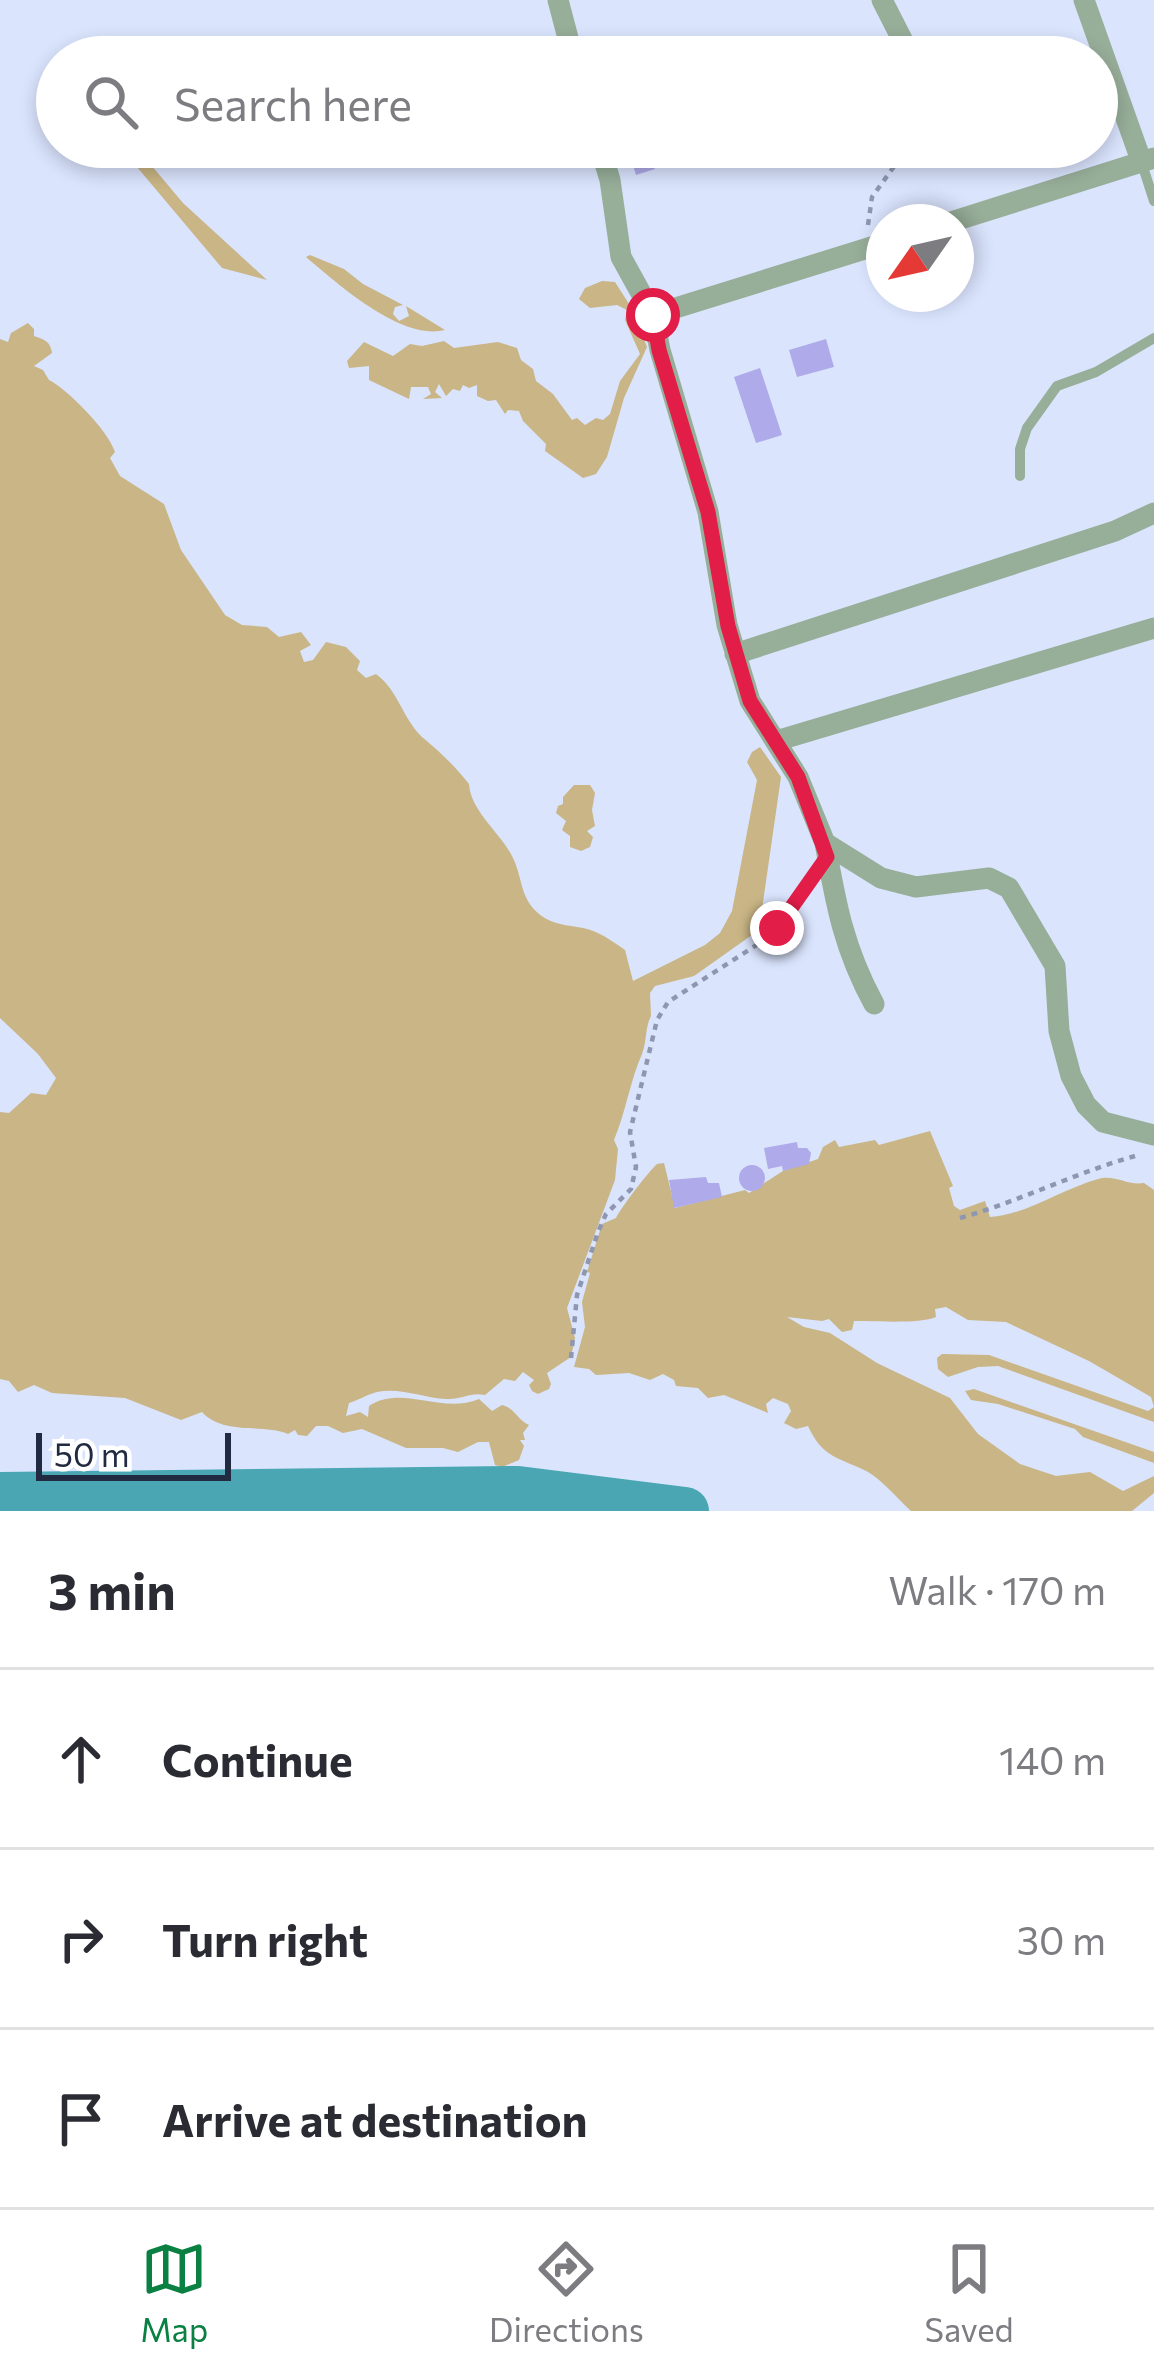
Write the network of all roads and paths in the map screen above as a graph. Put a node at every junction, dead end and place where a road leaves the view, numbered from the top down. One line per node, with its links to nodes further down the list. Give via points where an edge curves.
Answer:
1 (558, 0): 4 (street)
2 (882, 0): 5 (street)
3 (1084, 0): 6 (street)
4 (567, 36)
5 (900, 36)
6 (1098, 36)
7 (1118, 86): 8 (street)
8 (1148, 161): 11 (lane); 13 (street)
9 (606, 168): 15 (street, via 620,257)
10 (893, 168): 12 (path)
11 (1154, 201)
12 (870, 204)
13 (974, 215)
14 (866, 249): 15 (street)
15 (653, 315): 20 (street, via 708,512)
16 (1154, 338): 17 (lane, via 1058,386 1028,428)
17 (1020, 476)
18 (1154, 513): 20 (street)
19 (1154, 628): 21 (street)
20 (735, 654): 21 (street, via 750,701)
21 (776, 741): 22 (street)
22 (826, 850): 23 (street, via 847,950); 24 (street, via 916,887 989,878 1009,888 1055,966 1059,1030 1085,1105 1103,1122); 27 (path, via 794,909 766,939 668,1002 657,1020 630,1132 631,1189 598,1232 578,1295)
23 (874, 1004)
24 (1154, 1135)
25 (1136, 1156): 26 (path)
26 (960, 1218)
27 (571, 1358)

